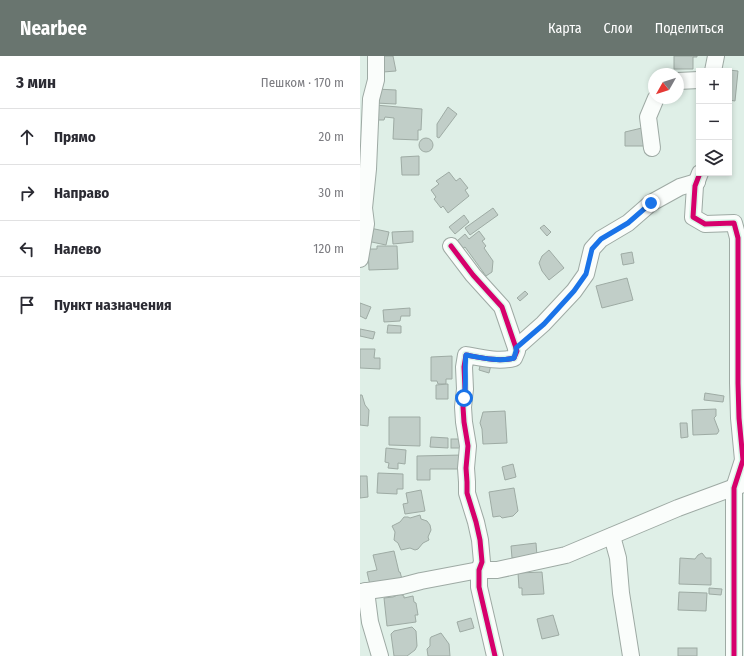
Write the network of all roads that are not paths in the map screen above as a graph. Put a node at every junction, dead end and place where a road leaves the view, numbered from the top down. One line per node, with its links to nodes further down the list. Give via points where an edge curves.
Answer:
1 (376, 56): 10 (street, via 364,208 366,224)
2 (716, 56): 3 (street)
3 (714, 68)
4 (696, 80): 5 (street)
5 (684, 81)
6 (653, 104): 7 (street, via 648,117)
7 (652, 148)
8 (698, 177): 11 (street, via 651,203 628,223 601,239 592,249 586,274 574,291 544,324); 12 (street, via 693,217 705,224 734,223 738,238 738,384 743,460)
9 (451, 246): 11 (street, via 502,307)
10 (360, 259)
11 (516, 348): 14 (street, via 514,358 507,360 466,355 464,367 466,389 463,407 468,446 467,493 480,540 482,562)
12 (739, 486): 13 (street); 19 (street)
13 (612, 536): 14 (street, via 566,555 497,570); 18 (street, via 618,558)
14 (479, 570): 15 (street); 17 (street, via 479,587)
15 (363, 592): 16 (street)
16 (380, 656)
17 (495, 656)
18 (631, 656)
19 (734, 656)

